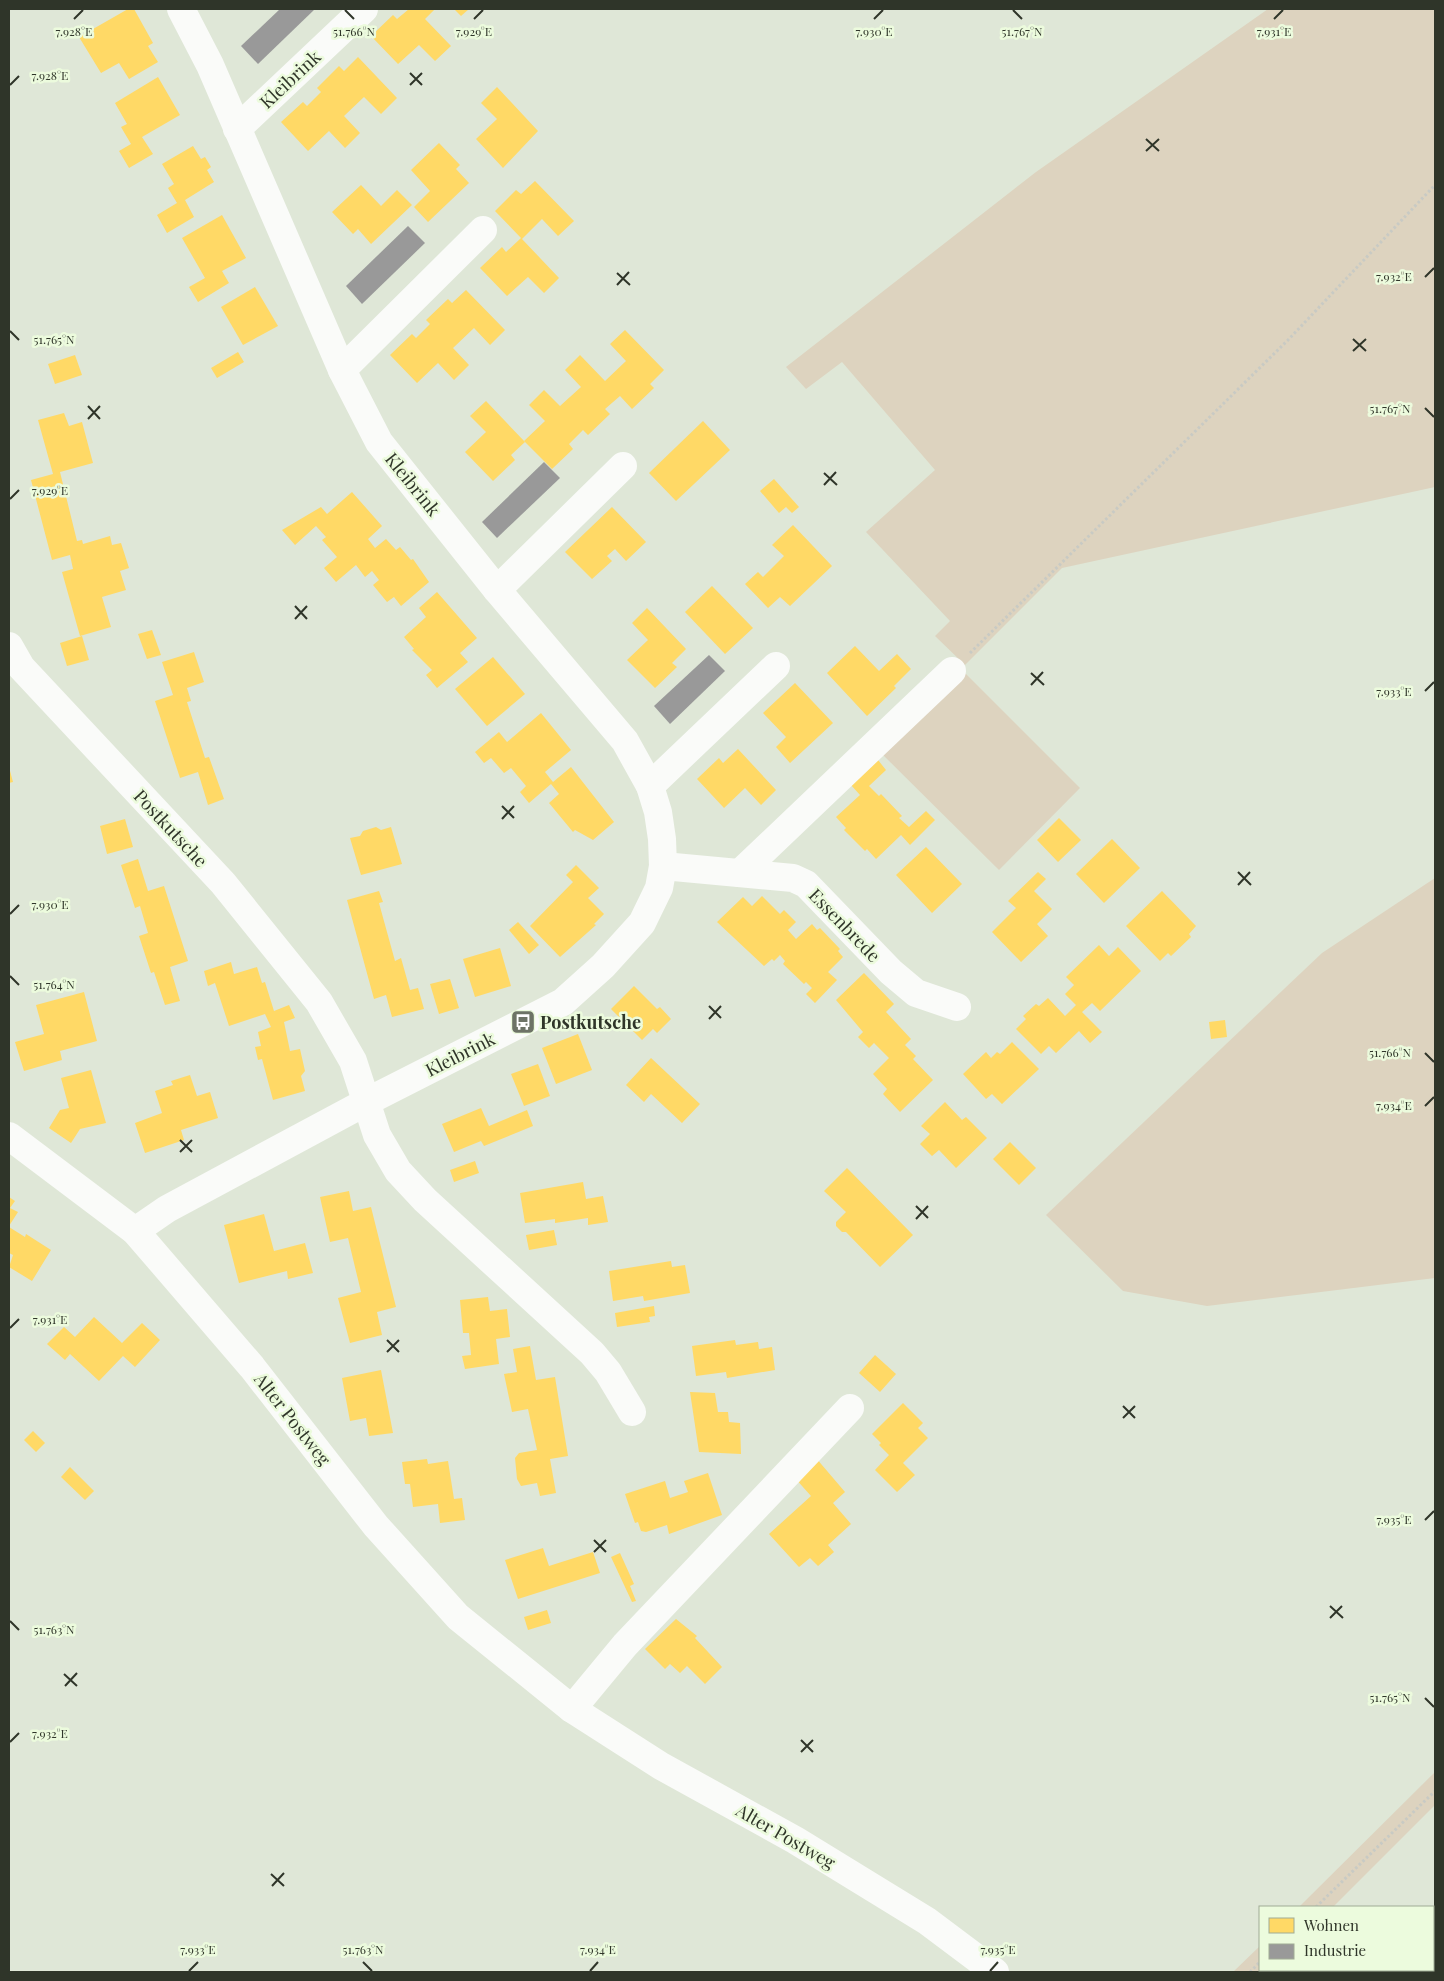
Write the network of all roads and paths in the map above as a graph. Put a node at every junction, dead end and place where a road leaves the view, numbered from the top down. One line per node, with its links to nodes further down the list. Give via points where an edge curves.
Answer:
1 (181, 9): 3 (street, Kleibrink, via 210,65)
2 (364, 9): 3 (street, Kleibrink)
3 (237, 129): 6 (street, Kleibrink)
4 (1435, 185): 11 (path, via 1288,340)
5 (483, 230): 6 (street)
6 (342, 370): 8 (street, Kleibrink, via 379,442)
7 (623, 466): 8 (street)
8 (497, 590): 12 (street, Kleibrink, via 625,741)
9 (9, 646): 16 (street, Postkutsche, via 21,667 223,883 319,1002 353,1061)
10 (776, 666): 12 (street)
11 (952, 671): 14 (street)
12 (650, 786): 13 (street, Kleibrink, via 658,812)
13 (663, 866): 14 (street, Essenbrede); 16 (street, Kleibrink, via 659,888 642,923 603,966 563,1002)
14 (740, 873): 15 (street, Essenbrede, via 793,878 806,884 891,972 916,993)
15 (957, 1007)
16 (368, 1101): 18 (street, Kleibrink, via 167,1209); 20 (street, Postkutsche, via 377,1135 398,1171 592,1353 608,1372)
17 (9, 1136): 18 (street, Alter Postweg)
18 (135, 1230): 21 (street, Alter Postweg, via 252,1367 376,1526 458,1617)
19 (850, 1408): 21 (street, via 625,1645)
20 (632, 1412)
21 (572, 1710): 25 (street, Alter Postweg, via 660,1766 795,1840 927,1921)
22 (1435, 1791): 23 (path)
23 (1317, 1906)
24 (1259, 1963): 26 (path)
25 (994, 1972)
26 (1250, 1972)

